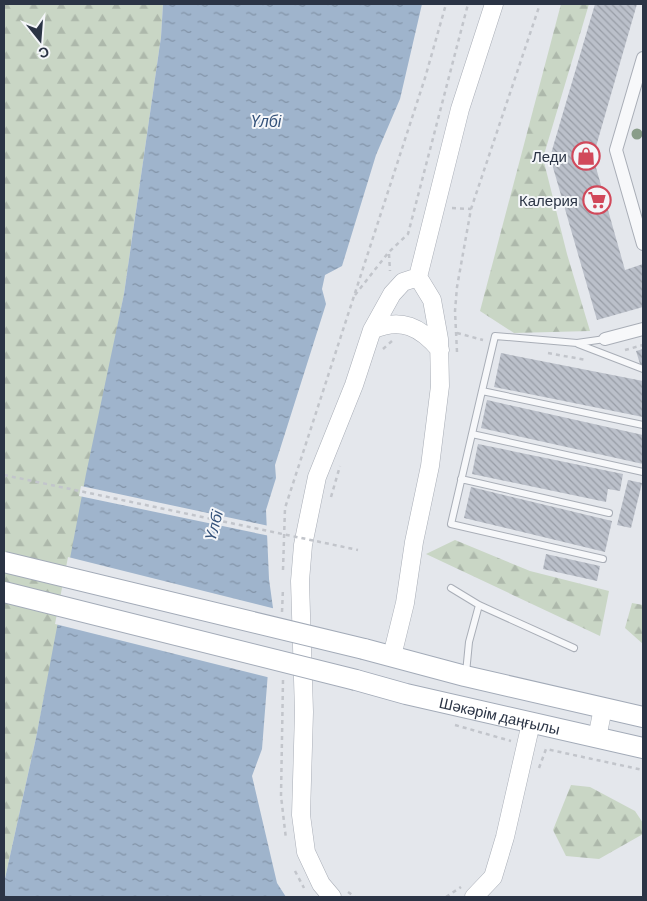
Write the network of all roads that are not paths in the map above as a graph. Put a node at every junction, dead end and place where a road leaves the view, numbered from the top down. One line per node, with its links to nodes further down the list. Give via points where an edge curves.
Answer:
1 (494, 4): 4 (main road, via 460,109)
2 (643, 58): 3 (street, via 616,150)
3 (643, 244)
4 (418, 276): 6 (main road, via 403,282 392,294); 9 (main road, via 432,300)
5 (643, 328): 7 (street)
6 (372, 330): 9 (main road, via 396,323 409,325 421,330); 31 (main road, via 317,477 303,545 300,581 304,712 301,815 306,852 321,884)
7 (605, 339): 8 (lane)
8 (577, 343): 10 (lane); 11 (lane, via 495,336)
9 (440, 350): 23 (main road, via 440,386 430,466)
10 (643, 369)
11 (482, 391): 12 (lane); 13 (lane)
12 (643, 425)
13 (472, 434): 14 (lane); 15 (lane)
14 (643, 472)
15 (461, 479): 16 (lane); 17 (lane, via 451,524)
16 (609, 513)
17 (603, 559)
18 (4, 562): 23 (main road, Шәкәрім даңғылы, bridge)
19 (451, 588): 21 (lane)
20 (4, 592): 27 (main road, Шәкәрім даңғылы, bridge)
21 (478, 605): 22 (lane); 24 (lane)
22 (574, 648)
23 (392, 656): 24 (main road, Шәкәрім даңғылы)
24 (465, 676): 25 (main road, Шәкәрім даңғылы)
25 (603, 708): 26 (main road, Шәкәрім даңғылы); 28 (main road)
26 (643, 717)
27 (532, 723): 28 (main road, Шәкәрім даңғылы); 30 (main road, via 505,837 492,876)
28 (597, 738): 29 (main road, Шәкәрім даңғылы)
29 (643, 748)
30 (468, 892)
31 (340, 894)

